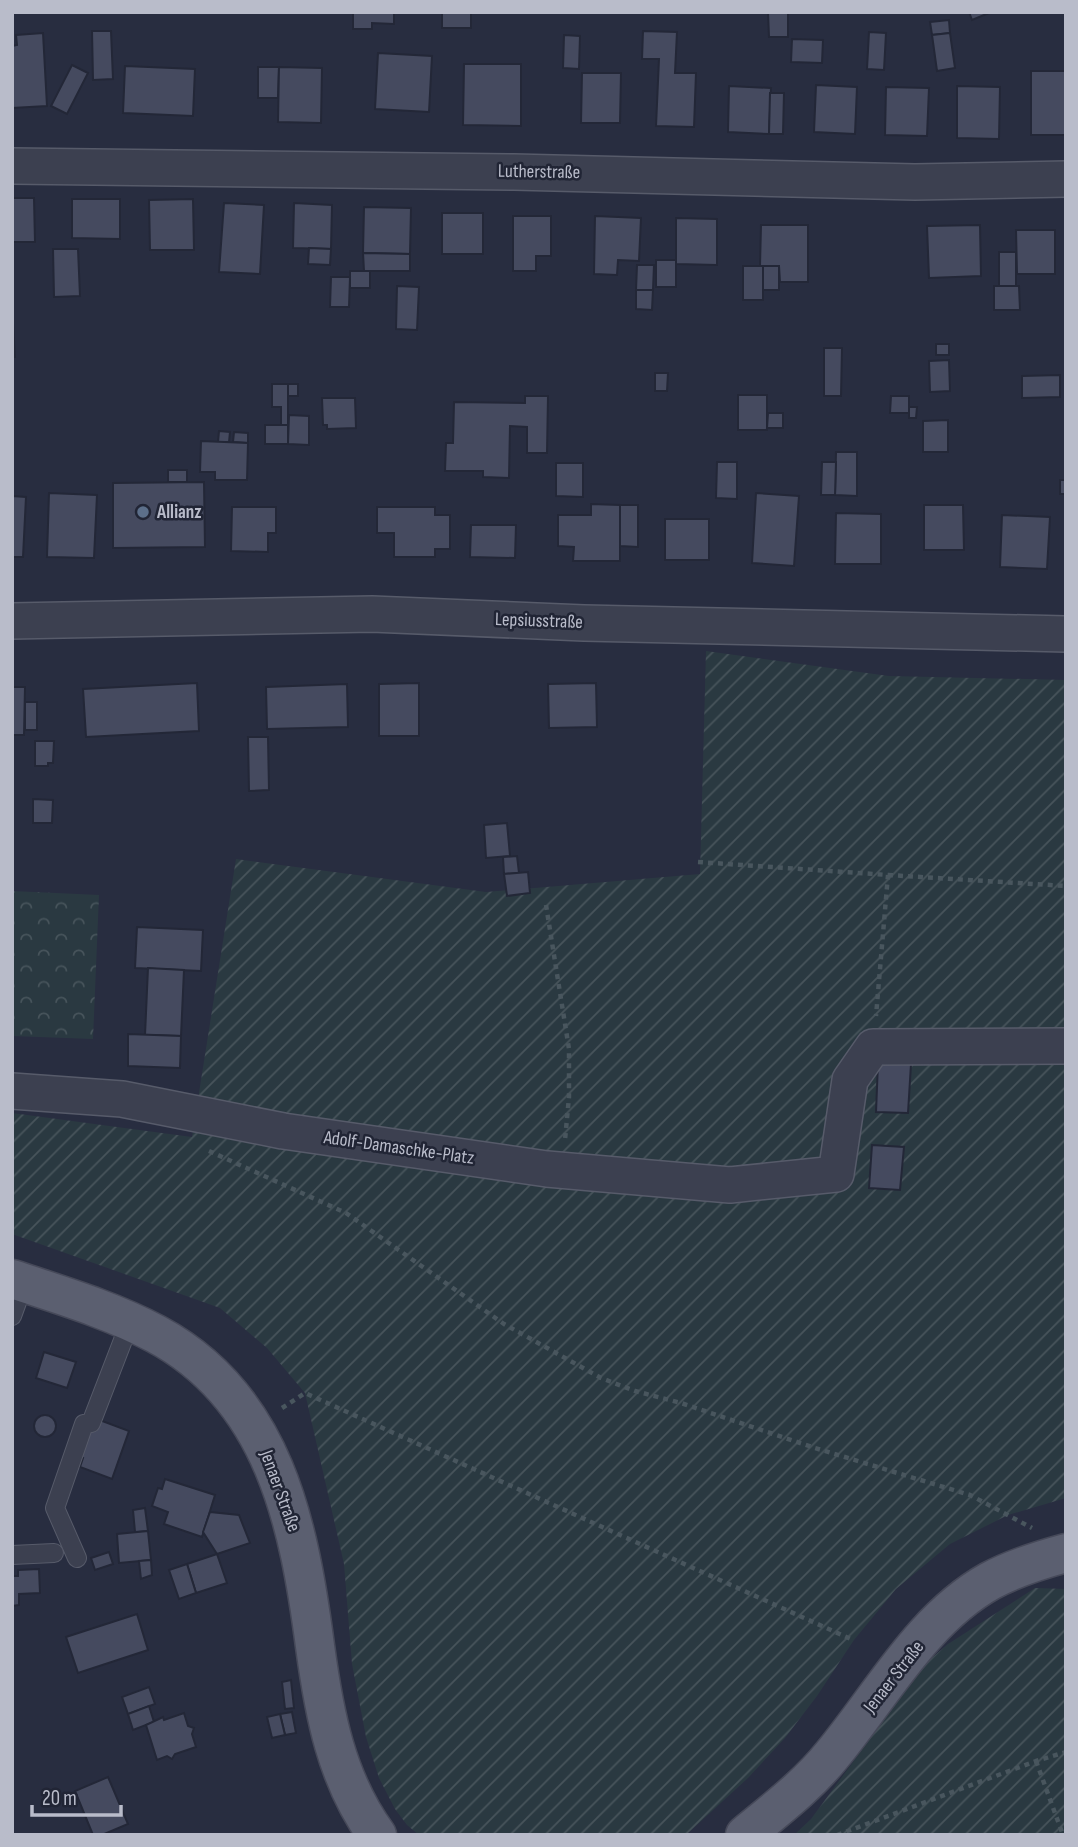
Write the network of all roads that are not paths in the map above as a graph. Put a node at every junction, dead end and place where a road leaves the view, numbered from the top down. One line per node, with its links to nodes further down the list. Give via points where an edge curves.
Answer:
1 (12, 166): 2 (street, Lutherstraße, via 915,182)
2 (1066, 179)
3 (12, 621): 4 (street, Lepsiusstraße, via 372,614)
4 (1066, 634)
5 (1066, 1046): 6 (street, Adolf-Damaschke-Platz, via 873,1047 850,1080 836,1174 730,1185 559,1170 283,1131 122,1099)
6 (12, 1091)
7 (16, 1292): 8 (main road, Jenaer Straße)
8 (130, 1322): 12 (lane, via 91,1423 84,1424 55,1508); 13 (main road, Jenaer Straße, via 185,1352 216,1378 239,1404 277,1473 297,1537 336,1753 349,1789)
9 (1052, 1542): 14 (main road, Jenaer Straße, via 1037,1561 1000,1576 954,1607 908,1657 831,1757)
10 (54, 1553): 11 (lane)
11 (12, 1555)
12 (77, 1558)
13 (377, 1835)
14 (745, 1835)

